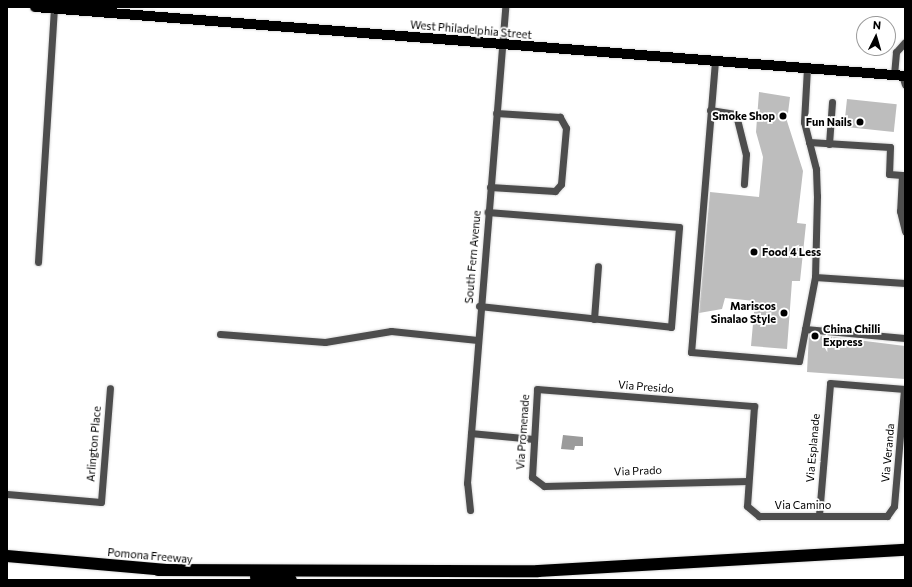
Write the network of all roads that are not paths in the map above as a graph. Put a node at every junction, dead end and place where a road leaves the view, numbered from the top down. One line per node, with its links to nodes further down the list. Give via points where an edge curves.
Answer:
1 (35, 7): 3 (main road, West Philadelphia Street)
2 (505, 7): 5 (street, South Fern Avenue)
3 (54, 8): 5 (main road, West Philadelphia Street); 19 (street)
4 (905, 42): 8 (street, via 896,52)
5 (502, 44): 6 (main road, West Philadelphia Street); 11 (street, South Fern Avenue)
6 (715, 61): 7 (main road, West Philadelphia Street); 10 (street)
7 (807, 68): 8 (main road, West Philadelphia Street); 12 (street, via 804,122)
8 (901, 78)
9 (832, 102): 13 (street)
10 (710, 110): 15 (street, via 734,114 737,119 746,154); 25 (street, via 691,352 799,361)
11 (496, 113): 16 (street, South Fern Avenue); 16 (street, via 560,117 566,128 561,184 555,191)
12 (809, 142): 13 (street); 21 (street, via 817,196)
13 (829, 144): 14 (street, via 890,147 889,174)
14 (903, 175): 18 (street, via 900,211)
15 (744, 184)
16 (490, 187): 17 (street, South Fern Avenue)
17 (488, 212): 23 (street, South Fern Avenue); 24 (street, via 679,227 671,327)
18 (905, 231)
19 (38, 262)
20 (598, 266): 24 (street)
21 (815, 277): 22 (street); 25 (street)
22 (905, 282)
23 (479, 306): 24 (street); 28 (street, South Fern Avenue)
24 (594, 319)
25 (805, 329): 27 (street)
26 (220, 334): 28 (street, via 325,342 391,331)
27 (905, 338)
28 (478, 340): 32 (street, South Fern Avenue)
29 (110, 388): 36 (street, Arlington Place, via 101,502)
30 (537, 389): 33 (street, Via Promenade); 35 (street, Via Presido, via 754,406)
31 (905, 389): 38 (street, Via Esplanade, via 830,383); 39 (street, Via Veranda, via 894,506)
32 (471, 433): 33 (street); 37 (street, South Fern Avenue, via 467,483)
33 (533, 438): 34 (street, Via Promenade)
34 (532, 477): 35 (street, Via Prado, via 544,486)
35 (748, 481): 38 (street, Via Camino, via 747,506 759,516)
36 (7, 494)
37 (470, 510)
38 (819, 515): 39 (street, Via Camino)
39 (887, 516)
40 (905, 550): 42 (highway, via 538,571)
41 (7, 556): 42 (highway, Pomona Freeway)
42 (158, 570): 43 (highway, Pomona Freeway)
43 (291, 580)

